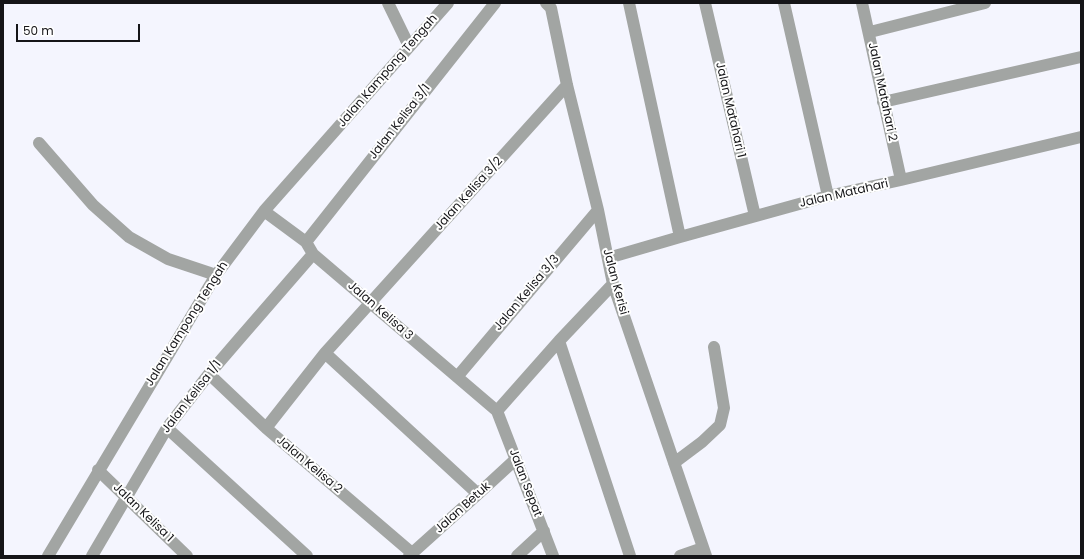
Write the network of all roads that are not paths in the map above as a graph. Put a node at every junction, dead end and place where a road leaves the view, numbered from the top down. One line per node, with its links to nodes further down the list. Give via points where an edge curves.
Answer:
1 (388, 3): 12 (street)
2 (448, 3): 12 (street, Jalan Kampong Tengah)
3 (495, 3): 24 (street, Jalan Kelisa 3/1)
4 (546, 3): 14 (street, Jalan Kerisi, via 551,8)
5 (629, 3): 23 (street)
6 (705, 3): 22 (street, Jalan Matahari 1)
7 (784, 3): 19 (street)
8 (862, 3): 11 (street, Jalan Matahari 2)
9 (985, 3): 10 (street)
10 (950, 7): 11 (street)
11 (870, 32): 15 (street, Jalan Matahari 2)
12 (409, 46): 21 (street, Jalan Kampong Tengah)
13 (1081, 57): 15 (street)
14 (568, 85): 20 (street, Jalan Kerisi); 29 (street, Jalan Kelisa 3/2)
15 (883, 102): 18 (street, Jalan Matahari 2)
16 (1081, 137): 18 (street, Jalan Matahari)
17 (39, 143): 27 (street, via 93,205 129,237 168,258)
18 (901, 180): 19 (street, Jalan Matahari)
19 (828, 196): 22 (street, Jalan Matahari)
20 (598, 210): 26 (street, Jalan Kerisi); 34 (street, Jalan Kelisa 3/3)
21 (262, 214): 24 (street, Jalan Kelisa 3); 25 (street, via 302,248); 27 (street, Jalan Kampong Tengah)
22 (756, 216): 23 (street, Jalan Matahari)
23 (680, 237): 26 (street, Jalan Matahari)
24 (306, 242): 25 (street, Jalan Kelisa 3)
25 (313, 254): 29 (street, Jalan Kelisa 3); 33 (street, Jalan Kelisa 1/1)
26 (608, 258): 28 (street, Jalan Kerisi)
27 (216, 275): 40 (street, Jalan Kampong Tengah)
28 (613, 284): 30 (street); 39 (street, Jalan Kerisi)
29 (371, 303): 32 (street, Jalan Kelisa 3/2); 34 (street, Jalan Kelisa 3)
30 (559, 341): 35 (street); 53 (street)
31 (714, 347): 39 (street, via 724,408 720,425)
32 (325, 353): 37 (street, Jalan Kelisa 3/2); 41 (street)
33 (209, 374): 36 (street, Jalan Kelisa 1/1); 37 (street, Jalan Kelisa 2)
34 (457, 377): 35 (street, Jalan Kelisa 3)
35 (497, 411): 38 (street, Jalan Sepat)
36 (167, 428): 42 (street, Jalan Kelisa 1/1); 50 (street)
37 (266, 428): 46 (street, Jalan Kelisa 2)
38 (516, 459): 41 (street, Jalan Betuk); 43 (street, Jalan Sepat)
39 (674, 463): 45 (street, Jalan Kerisi)
40 (98, 470): 42 (street, Jalan Kelisa 1); 47 (street, Jalan Kampong Tengah)
41 (478, 494): 46 (street, Jalan Betuk)
42 (126, 497): 44 (street, Jalan Kelisa 1); 48 (street, Jalan Kelisa 1/1)
43 (544, 531): 51 (street); 52 (street, Jalan Sepat)
44 (176, 551): 49 (street, Jalan Kelisa 1)
45 (704, 552): 54 (street)
46 (411, 554)
47 (48, 556)
48 (92, 556)
49 (188, 556)
50 (306, 556)
51 (517, 556)
52 (553, 556)
53 (630, 556)
54 (680, 556)

